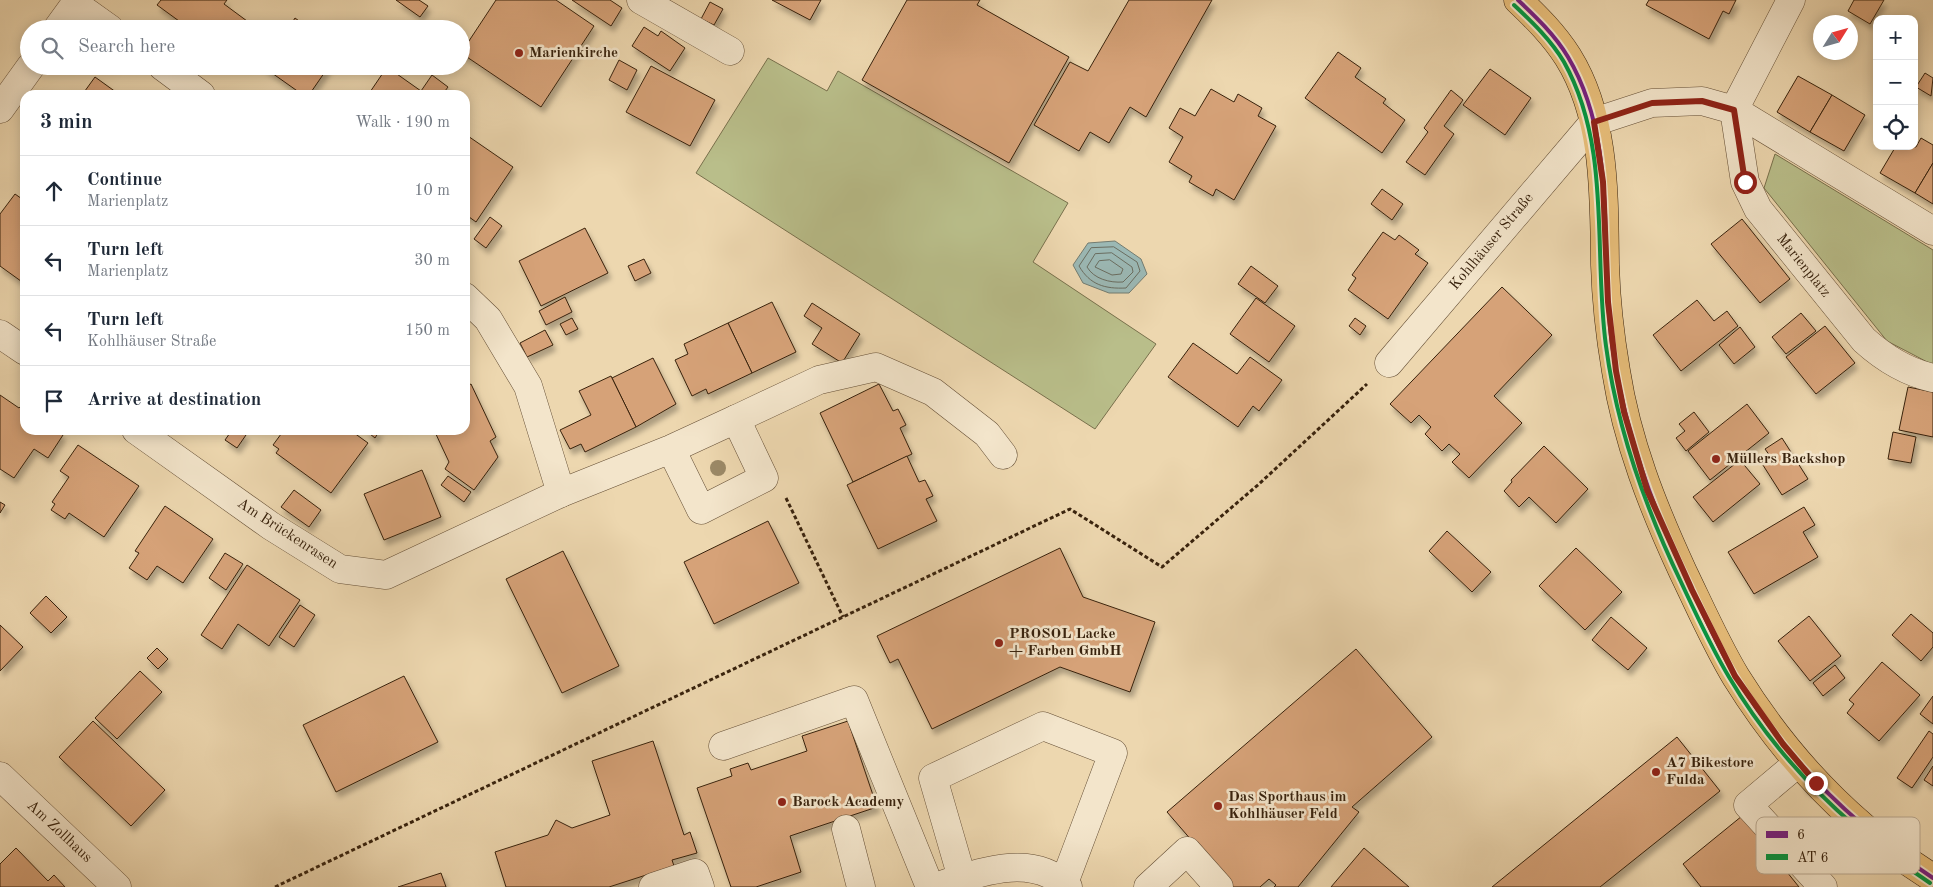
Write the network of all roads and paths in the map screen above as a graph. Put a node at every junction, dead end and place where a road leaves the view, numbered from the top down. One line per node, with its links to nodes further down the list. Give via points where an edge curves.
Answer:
1 (641, 0): 7 (street)
2 (1518, 0): 13 (main road, via 1545,26 1569,58 1584,89)
3 (1791, 0): 12 (street)
4 (77, 2): 5 (street); 6 (street)
5 (64, 20)
6 (99, 20)
7 (730, 51)
8 (24, 75): 11 (street)
9 (174, 75): 10 (street)
10 (195, 90)
11 (0, 109)
12 (1734, 110): 13 (street, via 1702,101 1652,103); 14 (street); 19 (street, Marienplatz, via 1745,182 1758,209 1864,340 1899,367)
13 (1594, 122): 18 (street, Kohlhäuser Straße); 28 (main road, via 1603,182 1608,302 1616,371 1634,451 1665,534 1731,668)
14 (1933, 231)
15 (470, 302): 25 (street, via 488,318 528,386)
16 (0, 334): 17 (street)
17 (20, 348)
18 (1389, 363): 26 (path, via 1260,484 1162,567 1070,509)
19 (1933, 378)
20 (736, 419): 22 (street, Am Brückenrasen); 23 (street, Am Brückenrasen, via 819,380 876,367 933,392 987,434); 24 (street)
21 (143, 435): 25 (street, Am Brückenrasen, via 271,526 340,569 386,575)
22 (671, 449): 24 (street, via 701,510); 25 (street, Am Brückenrasen)
23 (1003, 455)
24 (764, 478): 26 (path, via 778,480)
25 (562, 493)
26 (842, 617): 39 (path)
27 (724, 746): 43 (street, via 854,700)
28 (1798, 763): 30 (street, via 1748,805); 31 (main road)
29 (0, 776): 38 (street, Am Zollhaus)
30 (1759, 817)
31 (1850, 817)
32 (846, 828): 42 (street)
33 (1920, 869): 36 (main road)
34 (1811, 874): 47 (street)
35 (962, 878): 37 (street, via 995,868 1034,868); 37 (street, via 933,778 1044,726 1113,753); 44 (street)
36 (1933, 878)
37 (1066, 885)
38 (117, 887)
39 (275, 887)
40 (653, 887): 41 (street, via 694,872)
41 (700, 887)
42 (861, 887)
43 (930, 887)
44 (936, 887)
45 (1148, 887): 46 (street, via 1187,851)
46 (1219, 887)
47 (1823, 887)

